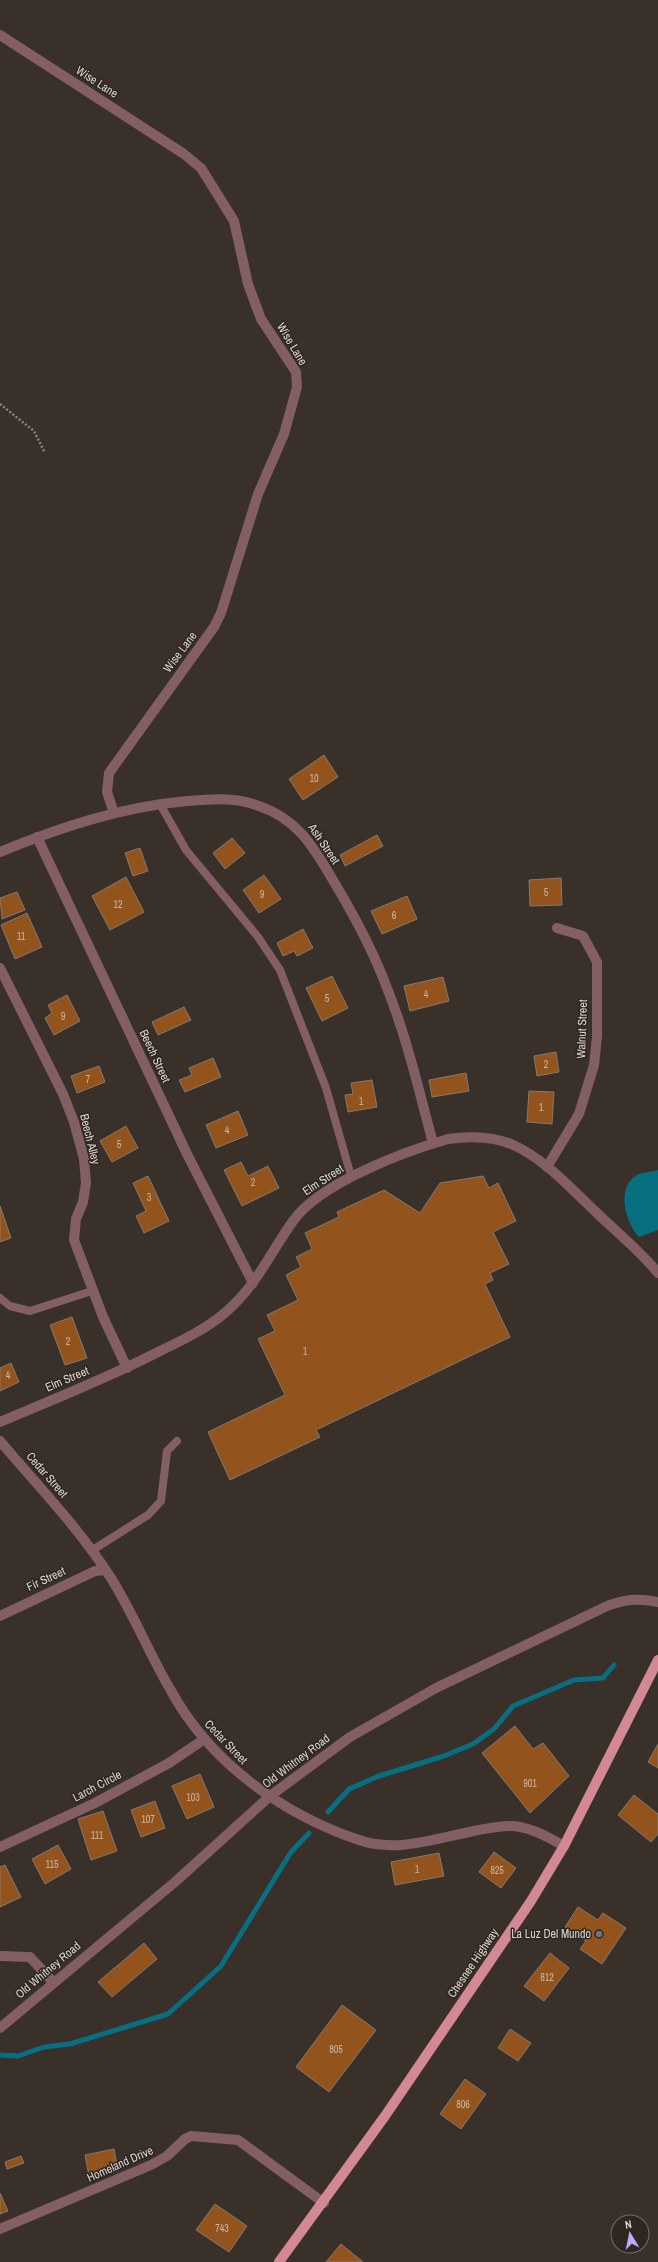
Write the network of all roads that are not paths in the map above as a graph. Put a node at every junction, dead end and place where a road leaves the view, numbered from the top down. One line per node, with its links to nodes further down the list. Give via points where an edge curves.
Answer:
1 (0, 35): 3 (street, Wise Lane, via 184,154 201,168 234,221 248,284 261,319 296,372 297,387 284,434 258,494 221,613 214,627 110,773 107,792)
2 (160, 804): 3 (street, Ash Street); 8 (street, Ash Street, via 233,799 256,804 296,827 311,843 344,900 387,986 404,1034); 10 (lane, via 186,850 258,937 280,970 326,1088)
3 (114, 813): 4 (street, Ash Street)
4 (37, 837): 5 (street, Ash Street); 12 (street, Beech Street, via 188,1156)
5 (0, 852)
6 (557, 928): 9 (street, Walnut Street, via 583,936 597,962 597,1037 594,1066 579,1114)
7 (0, 968): 13 (street, Beech Alley, via 63,1094 84,1159 85,1195 76,1219 74,1240)
8 (433, 1143): 9 (street, Elm Street, via 464,1137 496,1139 523,1150); 10 (street, Elm Street)
9 (547, 1167): 11 (street, Elm Street, via 631,1244)
10 (351, 1176): 12 (street, Elm Street, via 305,1207)
11 (658, 1273)
12 (253, 1283): 15 (street, Elm Street, via 237,1302 212,1323)
13 (92, 1290): 14 (lane, via 30,1311 10,1306); 15 (street, Beech Alley)
14 (0, 1298)
15 (127, 1368): 16 (street, Elm Street)
16 (0, 1422)
17 (0, 1441): 19 (street, Cedar Street, via 33,1477)
18 (177, 1441): 19 (lane, via 167,1451 161,1501 148,1515)
19 (91, 1551): 20 (street, Cedar Street)
20 (105, 1570): 22 (street, Fir Street, via 95,1572); 24 (street, Cedar Street, via 118,1589 170,1690)
21 (658, 1602): 25 (street, Old Whitney Road, via 640,1598 616,1602 436,1688 350,1737)
22 (0, 1616)
23 (658, 1660): 26 (main road, Chesnee Highway)
24 (203, 1740): 25 (street, Cedar Street, via 232,1768); 27 (street, Larch Circle, via 169,1763 95,1803)
25 (270, 1796): 26 (street, Cedar Street, via 340,1833 379,1844 420,1843 500,1826 528,1829); 29 (street, Old Whitney Road, via 175,1882)
26 (564, 1846): 31 (main road, Chesnee Highway, via 504,1941)
27 (0, 1847)
28 (0, 1956): 29 (street, via 30,1957)
29 (54, 1982): 30 (street, Old Whitney Road)
30 (0, 2028)
31 (324, 2203): 32 (street, Homeland Drive, via 238,2140 197,2135 185,2139 167,2156 151,2165); 33 (main road, Chesnee Highway)
32 (0, 2229)
33 (279, 2262)

